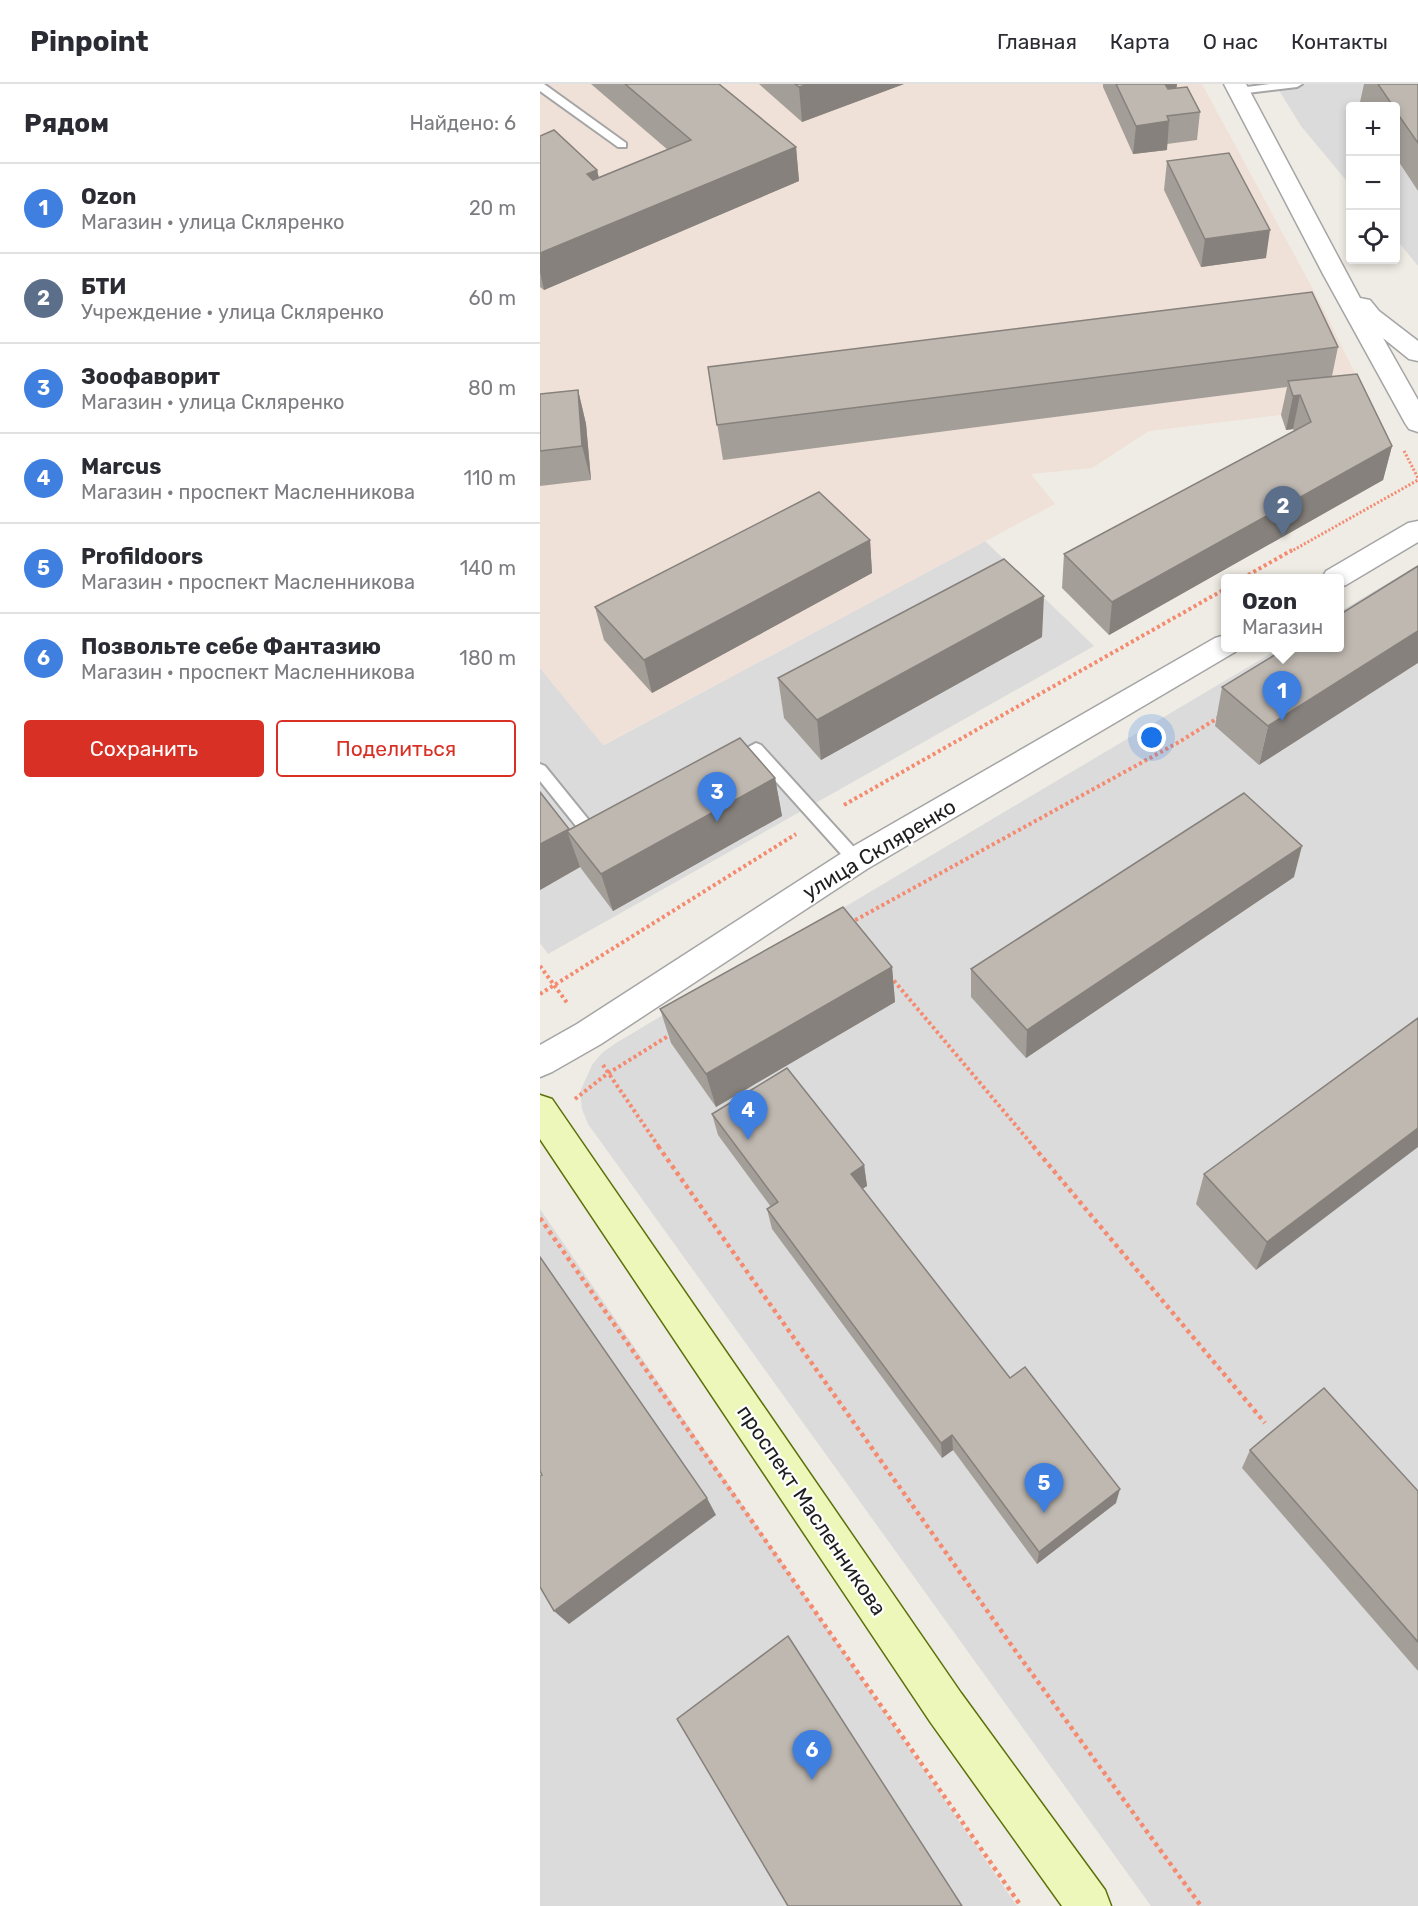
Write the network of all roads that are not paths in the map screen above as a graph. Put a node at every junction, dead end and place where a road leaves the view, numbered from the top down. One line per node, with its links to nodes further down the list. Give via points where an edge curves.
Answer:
1 (1297, 84): 3 (lane)
2 (540, 86): 4 (lane)
3 (1237, 87): 5 (street)
4 (622, 145)
5 (1335, 274): 6 (street, via 1370,316); 7 (street)
6 (1418, 353)
7 (1418, 423)
8 (1418, 530): 9 (street)
9 (1344, 574)
10 (1221, 647): 14 (street, улица Скляренко)
11 (540, 770): 13 (lane, via 593,837)
12 (716, 771): 14 (lane, via 756,749)
13 (613, 826)
14 (856, 860): 15 (street, улица Скляренко)
15 (540, 1062)
16 (544, 1115): 17 (main road, проспект Масленникова, via 946,1708)
17 (1089, 1906)

